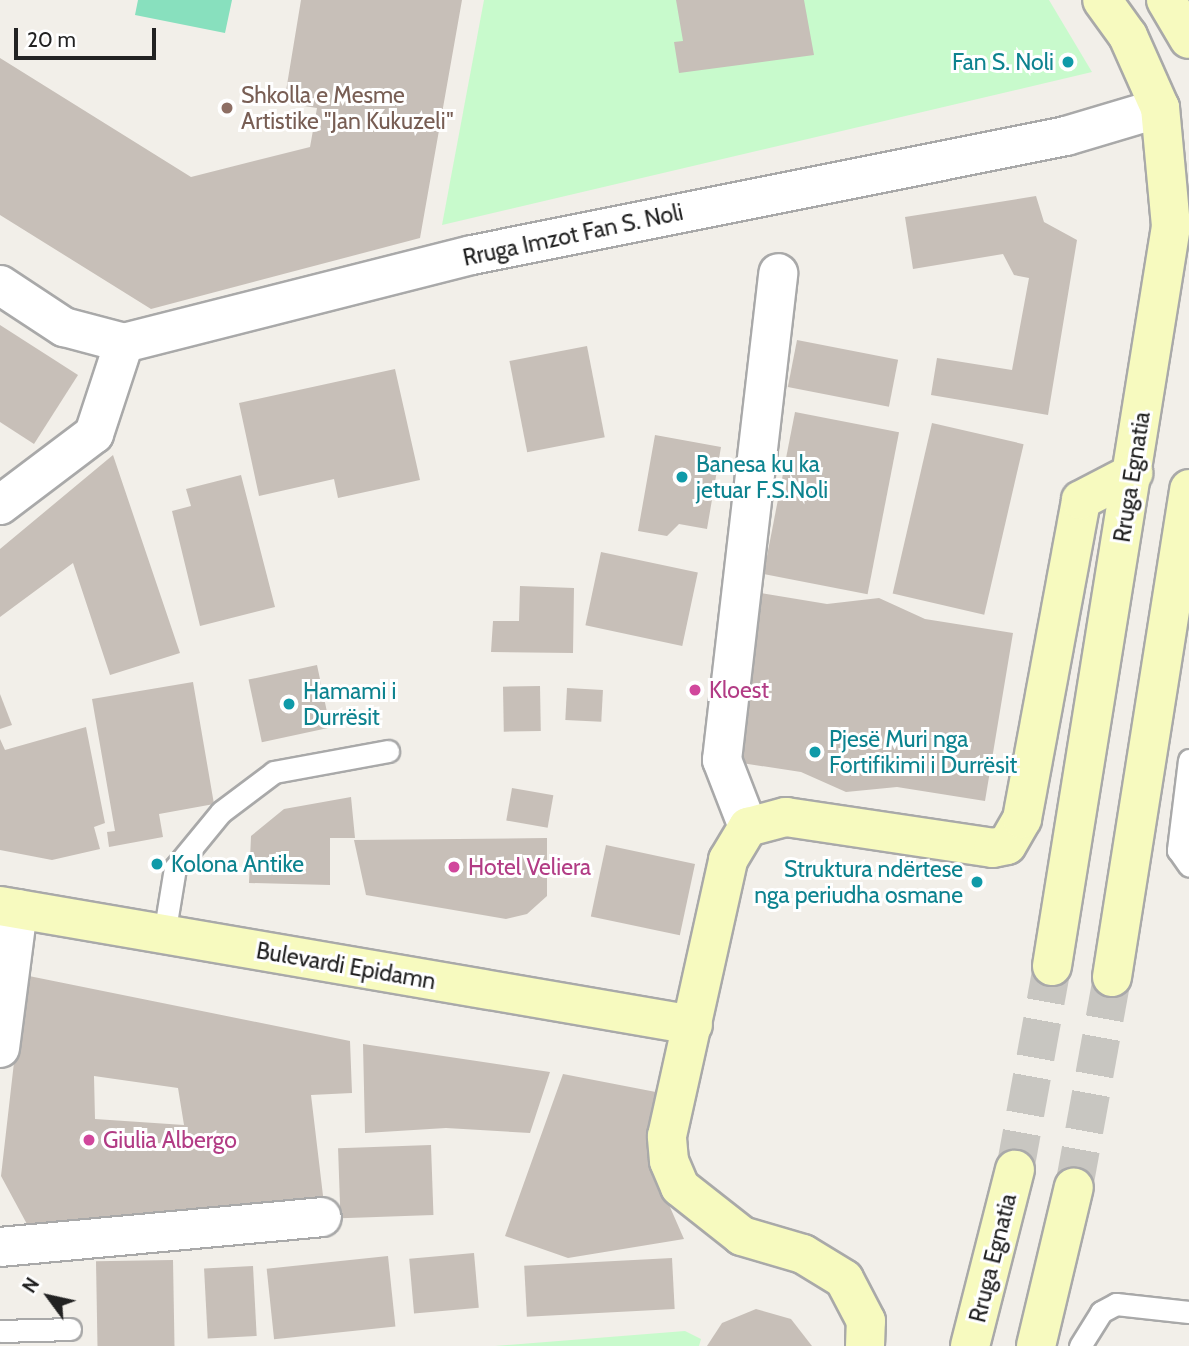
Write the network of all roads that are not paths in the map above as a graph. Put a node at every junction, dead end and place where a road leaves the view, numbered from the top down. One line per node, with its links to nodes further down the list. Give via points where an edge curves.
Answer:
1 (1102, 0): 4 (main road, Rruga Egnatia, via 1128,36)
2 (1166, 0): 3 (main road)
3 (1189, 39)
4 (1160, 108): 7 (street, Rruga Imzot Fan S. Noli, via 1066,135 472,255); 8 (main road, Rruga Egnatia, via 1171,226)
5 (778, 272): 13 (street, via 722,760)
6 (0, 285): 7 (street, Rruga Imzot Fan S. Noli, via 64,327)
7 (124, 343): 10 (street, via 94,434)
8 (1133, 473): 13 (main road, via 1081,500 1022,819 1007,845 993,848 786,817); 17 (main road, Rruga Egnatia)
9 (1189, 489): 18 (main road)
10 (0, 505)
11 (388, 751): 16 (lane, via 274,772 221,813 175,868)
12 (1189, 760): 14 (lane, via 1178,850)
13 (748, 827): 19 (main road, via 728,860)
14 (1189, 866)
15 (9, 908): 16 (main road, Bulevardi Epidamn); 20 (street)
16 (164, 935): 19 (main road, Bulevardi Epidamn)
17 (1052, 966)
18 (1112, 977)
19 (692, 1025): 28 (main road, via 667,1136 680,1187 742,1236 803,1254 844,1279 866,1321)
20 (0, 1048)
21 (1014, 1170): 29 (main road, Rruga Egnatia)
22 (1074, 1187): 30 (main road)
23 (322, 1217): 24 (street)
24 (0, 1247)
25 (1189, 1311): 31 (lane, via 1116,1304 1101,1312)
26 (70, 1329): 27 (lane)
27 (0, 1331)
28 (865, 1346)
29 (970, 1346)
30 (1036, 1346)
31 (1080, 1346)

